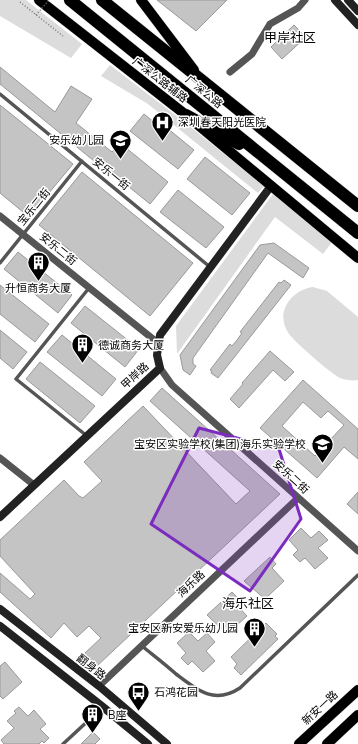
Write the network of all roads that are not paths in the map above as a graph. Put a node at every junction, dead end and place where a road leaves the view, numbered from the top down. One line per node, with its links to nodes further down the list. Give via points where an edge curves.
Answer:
1 (39, 0): 13 (main road, 广深公路辅路)
2 (70, 0): 14 (highway, 广深公路)
3 (102, 0): 11 (highway, 广深公路)
4 (141, 0): 11 (main road)
5 (305, 0): 10 (street, via 298,8 270,24 252,54)
6 (335, 0): 9 (main road)
7 (348, 0): 8 (main road)
8 (358, 11)
9 (358, 25)
10 (230, 72)
11 (202, 81): 17 (highway, 广深公路)
12 (0, 94): 15 (lane, 安乐一街)
13 (186, 115): 14 (highway); 16 (main road, 广深公路辅路)
14 (264, 157): 19 (highway, 广深公路)
15 (82, 161): 20 (lane, 宝乐二街); 23 (lane, 安乐一街)
16 (271, 186): 21 (main road, 广深公路辅路); 23 (main road, 甲岸路)
17 (358, 206)
18 (0, 216): 20 (street, 安乐二街)
19 (358, 233)
20 (23, 235): 22 (lane, 宝乐二街); 24 (street, 安乐二街)
21 (358, 258)
22 (0, 264)
23 (210, 267): 25 (main road, 甲岸路, via 160,335)
24 (89, 288): 25 (street, 安乐二街); 27 (lane, via 16,379)
25 (158, 343): 26 (main road, 甲岸路)
26 (160, 368): 27 (main road, 甲岸路); 30 (street, 安乐二街, via 172,385)
27 (87, 436): 29 (main road, 甲岸路)
28 (0, 458): 29 (street)
29 (34, 485): 31 (main road, 甲岸路)
30 (298, 498): 32 (street, 安乐二街); 36 (street, 海乐路)
31 (0, 518)
32 (358, 551)
33 (358, 575): 36 (lane, via 240,688 230,693 214,695 198,690)
34 (0, 609): 37 (main road, 翻身路)
35 (0, 626): 39 (main road)
36 (141, 646): 37 (street, 海乐路)
37 (99, 686): 43 (main road, 翻身路)
38 (358, 690): 44 (main road, 新安一路)
39 (103, 706): 41 (lane); 42 (main road)
40 (358, 715): 45 (main road)
41 (63, 744)
42 (148, 744)
43 (167, 744)
44 (299, 744)
45 (327, 744)

